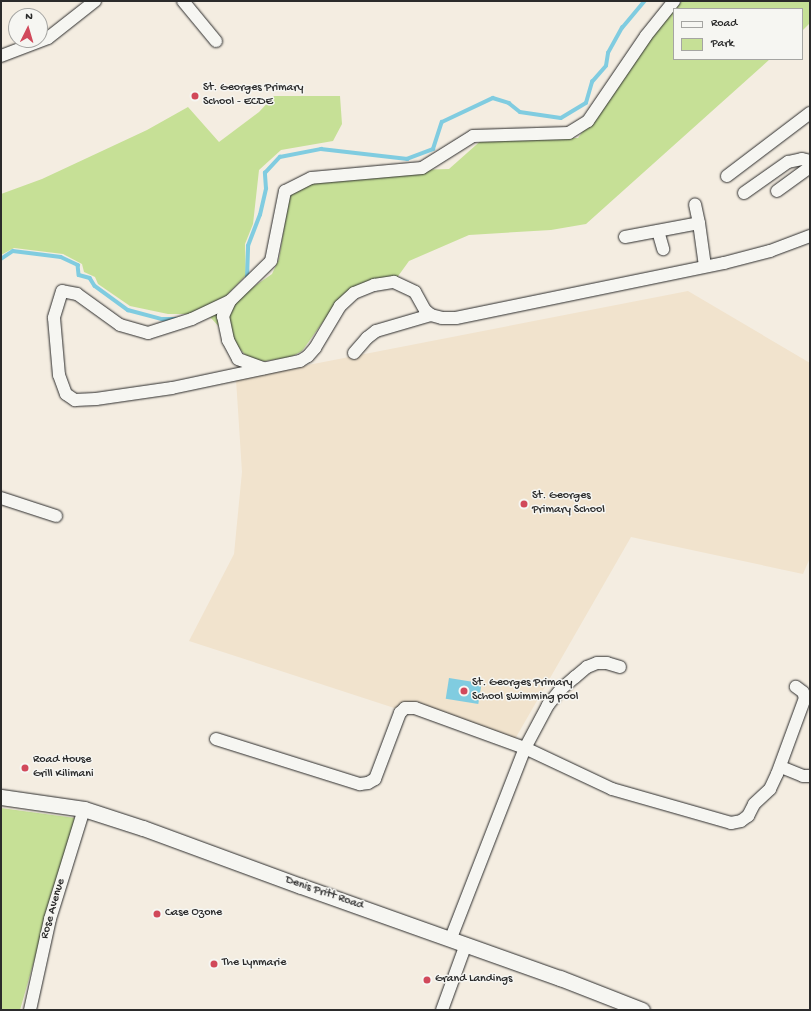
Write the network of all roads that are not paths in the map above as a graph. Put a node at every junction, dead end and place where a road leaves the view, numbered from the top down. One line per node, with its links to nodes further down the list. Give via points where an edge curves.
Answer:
1 (95, 1): 5 (street, via 48,38)
2 (183, 1): 4 (street)
3 (674, 1): 19 (street, via 646,36 588,121 569,133 472,136 422,168 310,178 286,191 272,261)
4 (216, 41)
5 (1, 56)
6 (809, 117): 9 (street)
7 (810, 161): 11 (street, via 802,159 788,162)
8 (810, 167): 10 (street)
9 (727, 176)
10 (777, 191)
11 (744, 192)
12 (695, 204): 13 (street)
13 (699, 223): 14 (street); 18 (street)
14 (658, 230): 16 (street); 17 (street)
15 (810, 236): 18 (street, via 770,251)
16 (625, 237)
17 (663, 249)
18 (705, 266): 20 (street, via 456,318)
19 (230, 301): 22 (street, via 223,316 228,340 238,359); 22 (street, via 192,318 148,333 120,325 77,294 62,291 54,318 59,375 66,394 75,400 96,399 172,388)
20 (431, 315): 21 (street, via 376,331); 22 (street, via 425,310 415,292 394,282 374,285 354,293 340,306 308,356 300,361)
21 (354, 353)
22 (264, 368)
23 (1, 498): 24 (street)
24 (56, 516)
25 (620, 667): 28 (street, via 597,663 587,667 570,681 548,705)
26 (796, 687): 29 (street, via 803,692 805,698)
27 (216, 738): 28 (street, via 360,784 375,779 400,713 405,708 415,708)
28 (525, 748): 29 (street, via 612,789 731,823 748,816 754,804 770,789); 33 (street)
29 (781, 767): 30 (street, via 803,776)
30 (810, 776)
31 (1, 797): 32 (main road, Denis Pritt Road)
32 (84, 809): 33 (main road, Denis Pritt Road); 35 (street, Rose Avenue, via 50,918)
33 (451, 938): 34 (main road, Denis Pritt Road)
34 (466, 944): 36 (street); 37 (main road, Denis Pritt Road)
35 (30, 1010)
36 (442, 1010)
37 (642, 1010)

